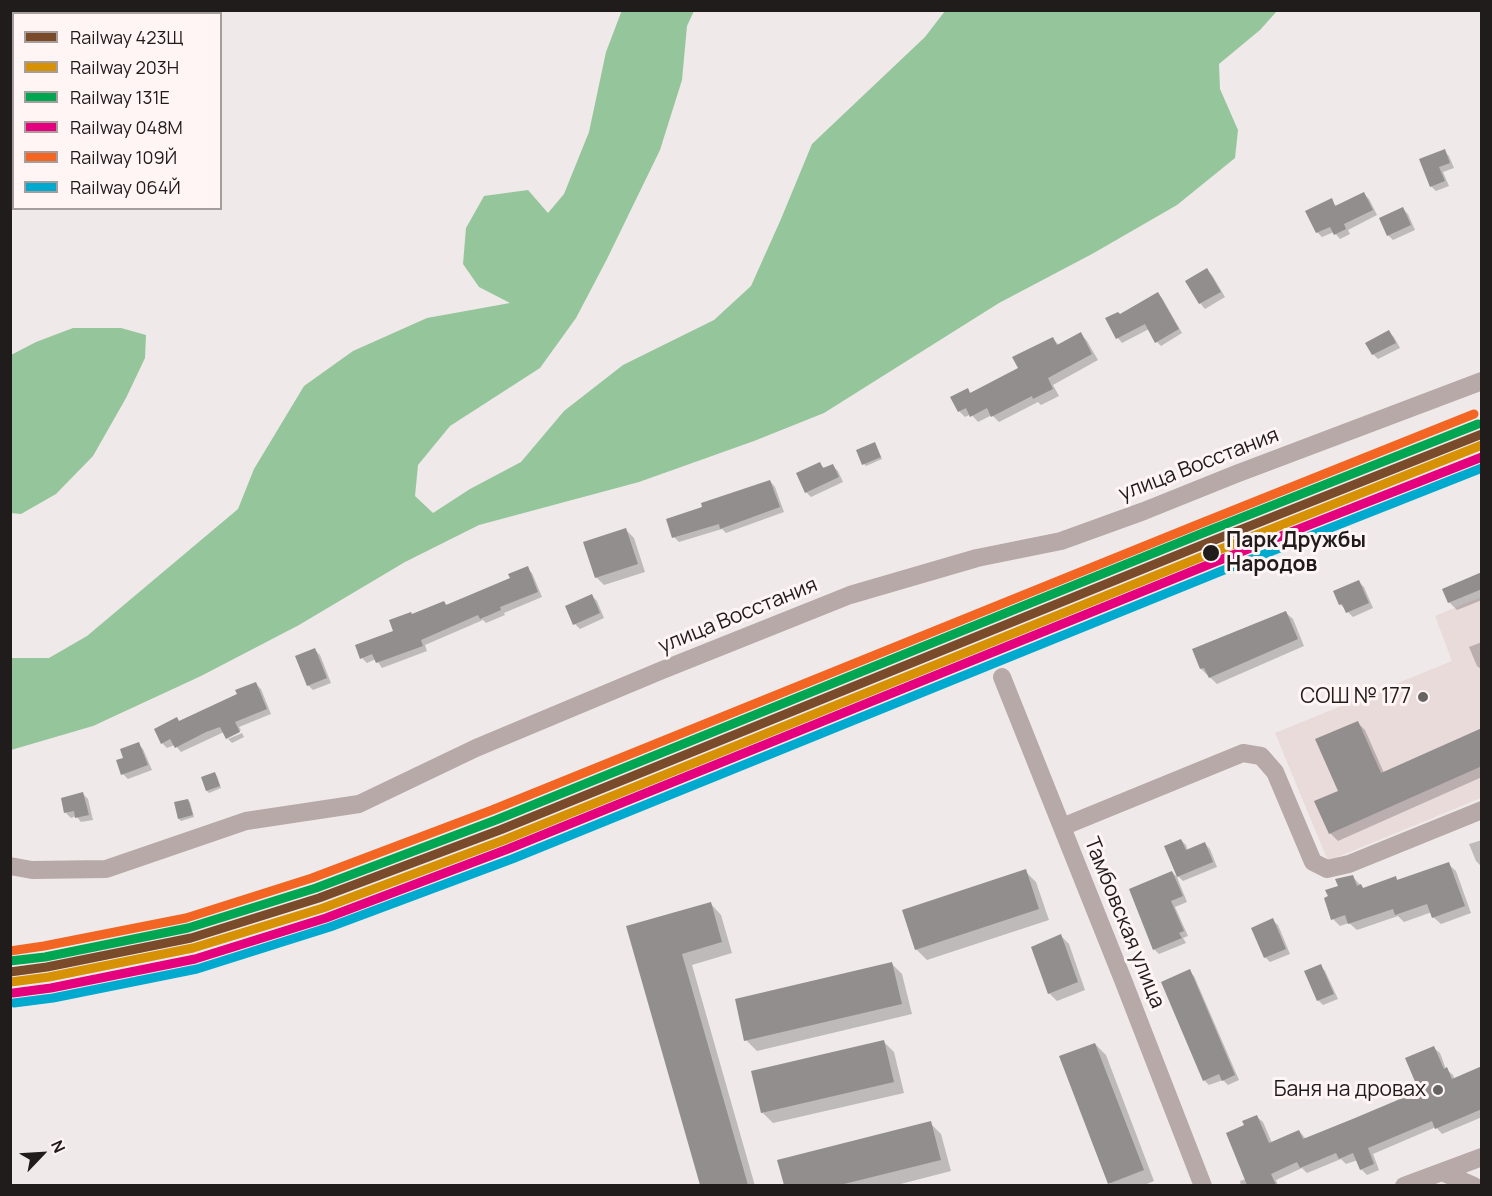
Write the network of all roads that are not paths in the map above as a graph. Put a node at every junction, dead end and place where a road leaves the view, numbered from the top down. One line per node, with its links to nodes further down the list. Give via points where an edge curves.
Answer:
1 (1482, 381): 5 (street, улица Восстания, via 1061,541 977,558 850,595 476,748 359,804 246,821 106,869 32,870)
2 (1002, 677): 4 (street, Тамбовская улица)
3 (1482, 810): 4 (street, via 1349,864 1327,869 1313,862 1275,772 1261,756 1242,753)
4 (1062, 827): 8 (street, Тамбовская улица)
5 (10, 866)
6 (1482, 1157): 7 (street)
7 (1442, 1172): 9 (street); 10 (street)
8 (1203, 1185)
9 (1404, 1185)
10 (1474, 1185)

